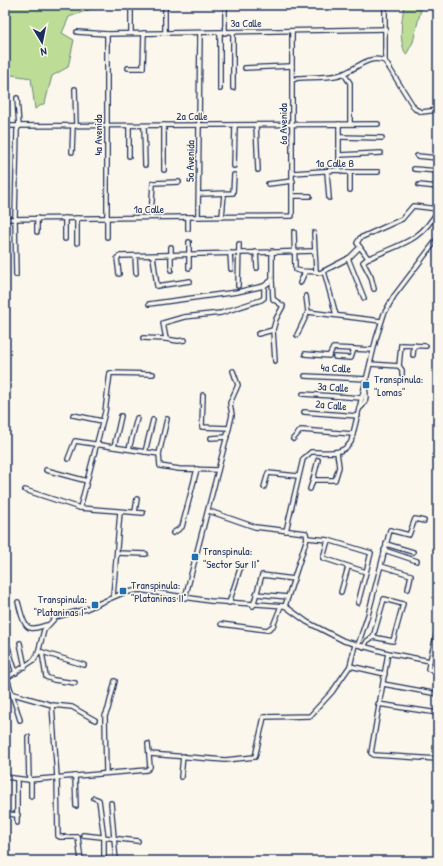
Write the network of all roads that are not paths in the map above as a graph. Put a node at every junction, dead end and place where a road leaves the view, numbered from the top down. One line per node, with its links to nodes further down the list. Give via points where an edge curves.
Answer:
1 (165, 5): 11 (street)
2 (225, 5): 13 (street)
3 (385, 5): 5 (street)
4 (131, 7): 9 (street)
5 (386, 29): 8 (street, 3a Calle); 15 (street)
6 (77, 32): 14 (street, 3a Calle)
7 (233, 32): 8 (street, 3a Calle); 13 (street, 3a Calle); 21 (street)
8 (292, 32): 16 (street, 6a Avenida)
9 (131, 33): 10 (street, 3a Calle); 14 (street, 3a Calle)
10 (144, 33): 11 (street, 3a Calle); 17 (street, via 143,68)
11 (165, 33): 12 (street, 3a Calle)
12 (200, 33): 13 (street, 3a Calle); 31 (street, 5a Avenida)
13 (223, 33): 23 (street)
14 (107, 34): 37 (street, 4a Avenida)
15 (385, 61): 19 (street, via 378,58 368,60); 25 (street, via 415,109 422,112)
16 (292, 66): 18 (street); 20 (street, 6a Avenida)
17 (128, 68)
18 (245, 68)
19 (344, 74): 20 (street); 28 (street, via 350,83)
20 (293, 80): 26 (street, 6a Avenida)
21 (233, 88)
22 (75, 89): 36 (street)
23 (220, 89)
24 (17, 98): 35 (street)
25 (438, 110)
26 (292, 124): 27 (street, 2a Calle); 33 (street, 2a Calle); 58 (street, 6a Avenida)
27 (339, 124): 28 (street, 2a Calle); 40 (street)
28 (350, 124): 29 (street, 2a Calle)
29 (378, 124)
30 (164, 125): 31 (street, 2a Calle); 39 (street, 2a Calle); 51 (street)
31 (199, 125): 32 (street, 2a Calle); 66 (street, 5a Avenida)
32 (235, 125): 33 (street, 2a Calle); 49 (street)
33 (256, 125): 52 (street)
34 (5, 126): 35 (street, 2a Calle)
35 (19, 126): 36 (street, 2a Calle); 76 (street)
36 (74, 126): 37 (street, 2a Calle); 42 (street)
37 (107, 126): 38 (street, 2a Calle); 80 (street, 4a Avenida)
38 (129, 126): 39 (street, 2a Calle); 45 (street)
39 (144, 126): 48 (street)
40 (340, 137): 41 (street); 44 (street)
41 (382, 138)
42 (72, 152)
43 (381, 153): 44 (street, 1a Calle B)
44 (340, 155): 53 (street)
45 (128, 156)
46 (417, 156): 47 (street)
47 (438, 158)
48 (145, 165)
49 (234, 166)
50 (414, 169): 54 (street)
51 (164, 170)
52 (258, 170)
53 (339, 170): 55 (street, 1a Calle B); 56 (street, 1a Calle B)
54 (438, 171)
55 (327, 172): 58 (street, 1a Calle B); 70 (street)
56 (350, 172): 57 (street, 1a Calle B); 65 (street)
57 (378, 172)
58 (293, 173): 60 (street, 6a Avenida)
59 (234, 175): 67 (street, via 234,193)
60 (292, 181): 62 (street); 68 (street, 6a Avenida)
61 (179, 182): 81 (street, via 153,182)
62 (268, 184)
63 (419, 185): 64 (street)
64 (438, 187)
65 (350, 190)
66 (199, 194): 67 (street); 74 (street, 5a Avenida)
67 (224, 194): 75 (street)
68 (293, 196): 69 (street); 72 (street, 6a Avenida)
69 (310, 196)
70 (329, 198)
71 (438, 209): 94 (street, via 413,206 402,218 360,238 357,242); 106 (street, via 421,234)
72 (292, 216): 75 (street, 1a Calle)
73 (188, 217): 74 (street, 1a Calle); 81 (street, 1a Calle); 83 (street)
74 (198, 217): 75 (street, 1a Calle)
75 (222, 217)
76 (15, 218): 77 (street, 1a Calle); 82 (street, 1a Calle); 116 (street)
77 (37, 218): 78 (street, 1a Calle); 84 (street)
78 (65, 218): 79 (street, 1a Calle); 89 (street)
79 (78, 218): 80 (street, 1a Calle); 91 (street)
80 (107, 218): 81 (street, 1a Calle); 87 (street, 4a Avenida)
81 (152, 218)
82 (5, 219)
83 (188, 229)
84 (37, 232)
85 (294, 232): 95 (street)
86 (314, 234): 96 (street)
87 (107, 237)
88 (438, 238): 128 (street, via 394,296)
89 (64, 239)
90 (189, 242): 102 (street)
91 (77, 243)
92 (239, 244): 100 (street)
93 (171, 246): 101 (street)
94 (360, 247): 105 (street); 106 (street)
95 (294, 251): 96 (street); 98 (street); 113 (street, via 295,269)
96 (315, 251): 111 (street)
97 (256, 252): 98 (street); 100 (street); 108 (street)
98 (272, 252): 117 (street)
99 (230, 253): 100 (street); 102 (street); 109 (street)
100 (238, 253): 120 (street)
101 (171, 255): 102 (street); 104 (street); 110 (street)
102 (189, 255): 107 (street)
103 (134, 256): 104 (street); 114 (street); 115 (street, via 118,257)
104 (153, 256): 118 (street, via 157,286)
105 (348, 258): 112 (street); 124 (street)
106 (368, 258): 122 (street, via 363,263)
107 (189, 268)
108 (257, 268)
109 (231, 269)
110 (171, 270)
111 (316, 270): 112 (street, via 319,273); 113 (street)
112 (324, 271): 127 (street)
113 (305, 272): 119 (street)
114 (136, 273)
115 (119, 274)
116 (16, 275)
117 (272, 280): 121 (street); 129 (street, via 273,299 283,306)
118 (190, 281)
119 (300, 283)
120 (238, 286)
121 (264, 286): 125 (street); 133 (street, via 264,298 261,300 221,313 184,317 163,323)
122 (374, 289)
123 (306, 296): 126 (street)
124 (364, 298)
125 (149, 304)
126 (308, 312): 127 (street); 131 (street)
127 (336, 315): 128 (street)
128 (381, 321): 138 (street)
129 (273, 330): 130 (street); 142 (street)
130 (258, 334)
131 (297, 335)
132 (143, 338): 133 (street)
133 (166, 339): 134 (street)
134 (185, 340)
135 (414, 345): 136 (street); 140 (street); 144 (street, via 401,345)
136 (426, 346)
137 (354, 349): 138 (street); 139 (street, via 332,348 329,356); 141 (street, via 351,358)
138 (373, 350): 143 (street)
139 (305, 354)
140 (413, 356)
141 (335, 357)
142 (275, 362)
143 (370, 364): 144 (street); 149 (street)
144 (399, 366): 147 (street)
145 (233, 371): 163 (street, via 238,385 230,403 232,415)
146 (153, 374): 162 (street, via 111,372)
147 (402, 374)
148 (305, 376): 149 (street, 4a Calle)
149 (367, 379): 150 (street)
150 (365, 387): 153 (street); 154 (street, via 366,398)
151 (303, 394): 153 (street, 3a Calle)
152 (203, 395): 163 (street, via 202,427)
153 (362, 398): 154 (street)
154 (359, 409): 158 (street)
155 (304, 412): 158 (street, 2a Calle)
156 (73, 415): 162 (street)
157 (121, 416): 169 (street)
158 (358, 416): 164 (street)
159 (137, 418): 170 (street)
160 (167, 419): 173 (street)
161 (153, 420): 171 (street)
162 (102, 421): 168 (street)
163 (229, 428): 165 (street)
164 (353, 434): 167 (street, via 302,430 298,431); 172 (street, via 348,446)
165 (227, 437): 166 (street); 178 (street)
166 (211, 438)
167 (293, 439)
168 (97, 444): 169 (street); 174 (street, via 74,441); 181 (street)
169 (114, 447): 170 (street)
170 (129, 449): 171 (street)
171 (145, 452): 173 (street)
172 (337, 452): 179 (street, via 307,454 301,462); 180 (street, via 340,467 337,479)
173 (159, 454): 176 (street, via 160,466)
174 (68, 459)
175 (318, 460): 180 (street)
176 (197, 469): 178 (street); 193 (street, via 182,527)
177 (46, 470): 181 (street)
178 (218, 470): 187 (street)
179 (298, 476): 182 (street, via 269,473); 192 (street)
180 (313, 480): 183 (street)
181 (88, 481): 186 (street)
182 (264, 487)
183 (310, 489)
184 (25, 490): 186 (street)
185 (137, 498): 189 (street)
186 (80, 508): 188 (street)
187 (209, 511): 192 (street, via 244,524); 211 (street)
188 (120, 512): 189 (street); 199 (street)
189 (135, 512): 190 (street)
190 (143, 513)
191 (424, 521): 196 (street, via 415,519 409,535 390,530)
192 (286, 530): 194 (street, via 305,532)
193 (173, 533)
194 (307, 538): 195 (street); 206 (street)
195 (328, 540): 203 (street, via 323,558); 205 (street, via 370,552)
196 (386, 544): 197 (street); 198 (street)
197 (384, 550): 201 (street); 202 (street)
198 (413, 552)
199 (117, 553): 200 (street); 210 (street)
200 (146, 554)
201 (417, 561)
202 (381, 566): 207 (street, via 411,575); 224 (street)
203 (348, 567): 205 (street); 208 (street)
204 (240, 569): 214 (street)
205 (366, 572): 215 (street)
206 (294, 579): 209 (street, via 262,575); 212 (street)
207 (408, 589)
208 (341, 592)
209 (256, 594): 212 (street); 216 (street)
210 (113, 596): 211 (street, via 139,590); 219 (street, via 86,609 60,615)
211 (185, 598): 214 (street)
212 (288, 598): 217 (street)
213 (18, 602): 219 (street, via 28,627)
214 (229, 603): 216 (street)
215 (358, 603)
216 (254, 606): 217 (street)
217 (283, 606): 218 (street, via 273,626 267,630); 224 (street, via 307,622)
218 (221, 624)
219 (47, 625): 226 (street)
220 (438, 631): 227 (street)
221 (374, 637): 221 (street, via 384,599 403,604 393,641); 225 (street, via 367,641)
222 (5, 638): 235 (street)
223 (20, 643): 233 (street)
224 (357, 645): 225 (street); 232 (street)
225 (364, 647): 228 (street)
226 (40, 652): 231 (street); 233 (street); 239 (street, via 45,675 54,680)
227 (432, 652): 229 (street); 230 (street)
228 (388, 653): 230 (street); 236 (street)
229 (438, 653)
230 (430, 661): 234 (street, via 428,669)
231 (84, 665)
232 (350, 666): 236 (street); 251 (street, via 332,692 310,716 264,717 255,757 225,760)
233 (25, 668): 235 (street)
234 (438, 671)
235 (16, 673): 237 (street)
236 (385, 674): 240 (street)
237 (6, 679): 241 (street)
238 (115, 681): 253 (street, via 105,716)
239 (75, 683)
240 (383, 684): 242 (street); 243 (street)
241 (13, 694): 244 (street); 246 (street)
242 (438, 694)
243 (378, 704): 245 (street); 252 (street, via 371,753)
244 (52, 705): 247 (street, via 72,707); 256 (street)
245 (438, 713)
246 (20, 720)
247 (95, 720)
248 (28, 737): 259 (street)
249 (148, 744): 250 (street)
250 (150, 754): 251 (street); 253 (street, via 150,767 147,770)
251 (183, 756): 257 (street)
252 (438, 758)
253 (106, 774): 254 (street)
254 (75, 776): 256 (street); 263 (street)
255 (5, 777): 258 (street)
256 (57, 777): 259 (street); 271 (street, via 58,836 78,837)
257 (181, 777)
258 (17, 779): 259 (street); 265 (street)
259 (30, 780): 260 (street)
260 (31, 796)
261 (94, 798): 268 (street, via 100,800)
262 (112, 803): 269 (street)
263 (76, 806)
264 (6, 814): 265 (street)
265 (18, 815): 266 (street)
266 (17, 823)
267 (83, 835): 268 (street)
268 (104, 838): 269 (street); 272 (street)
269 (114, 839): 270 (street); 273 (street)
270 (138, 842)
271 (80, 861)
272 (104, 861)
273 (116, 861)

